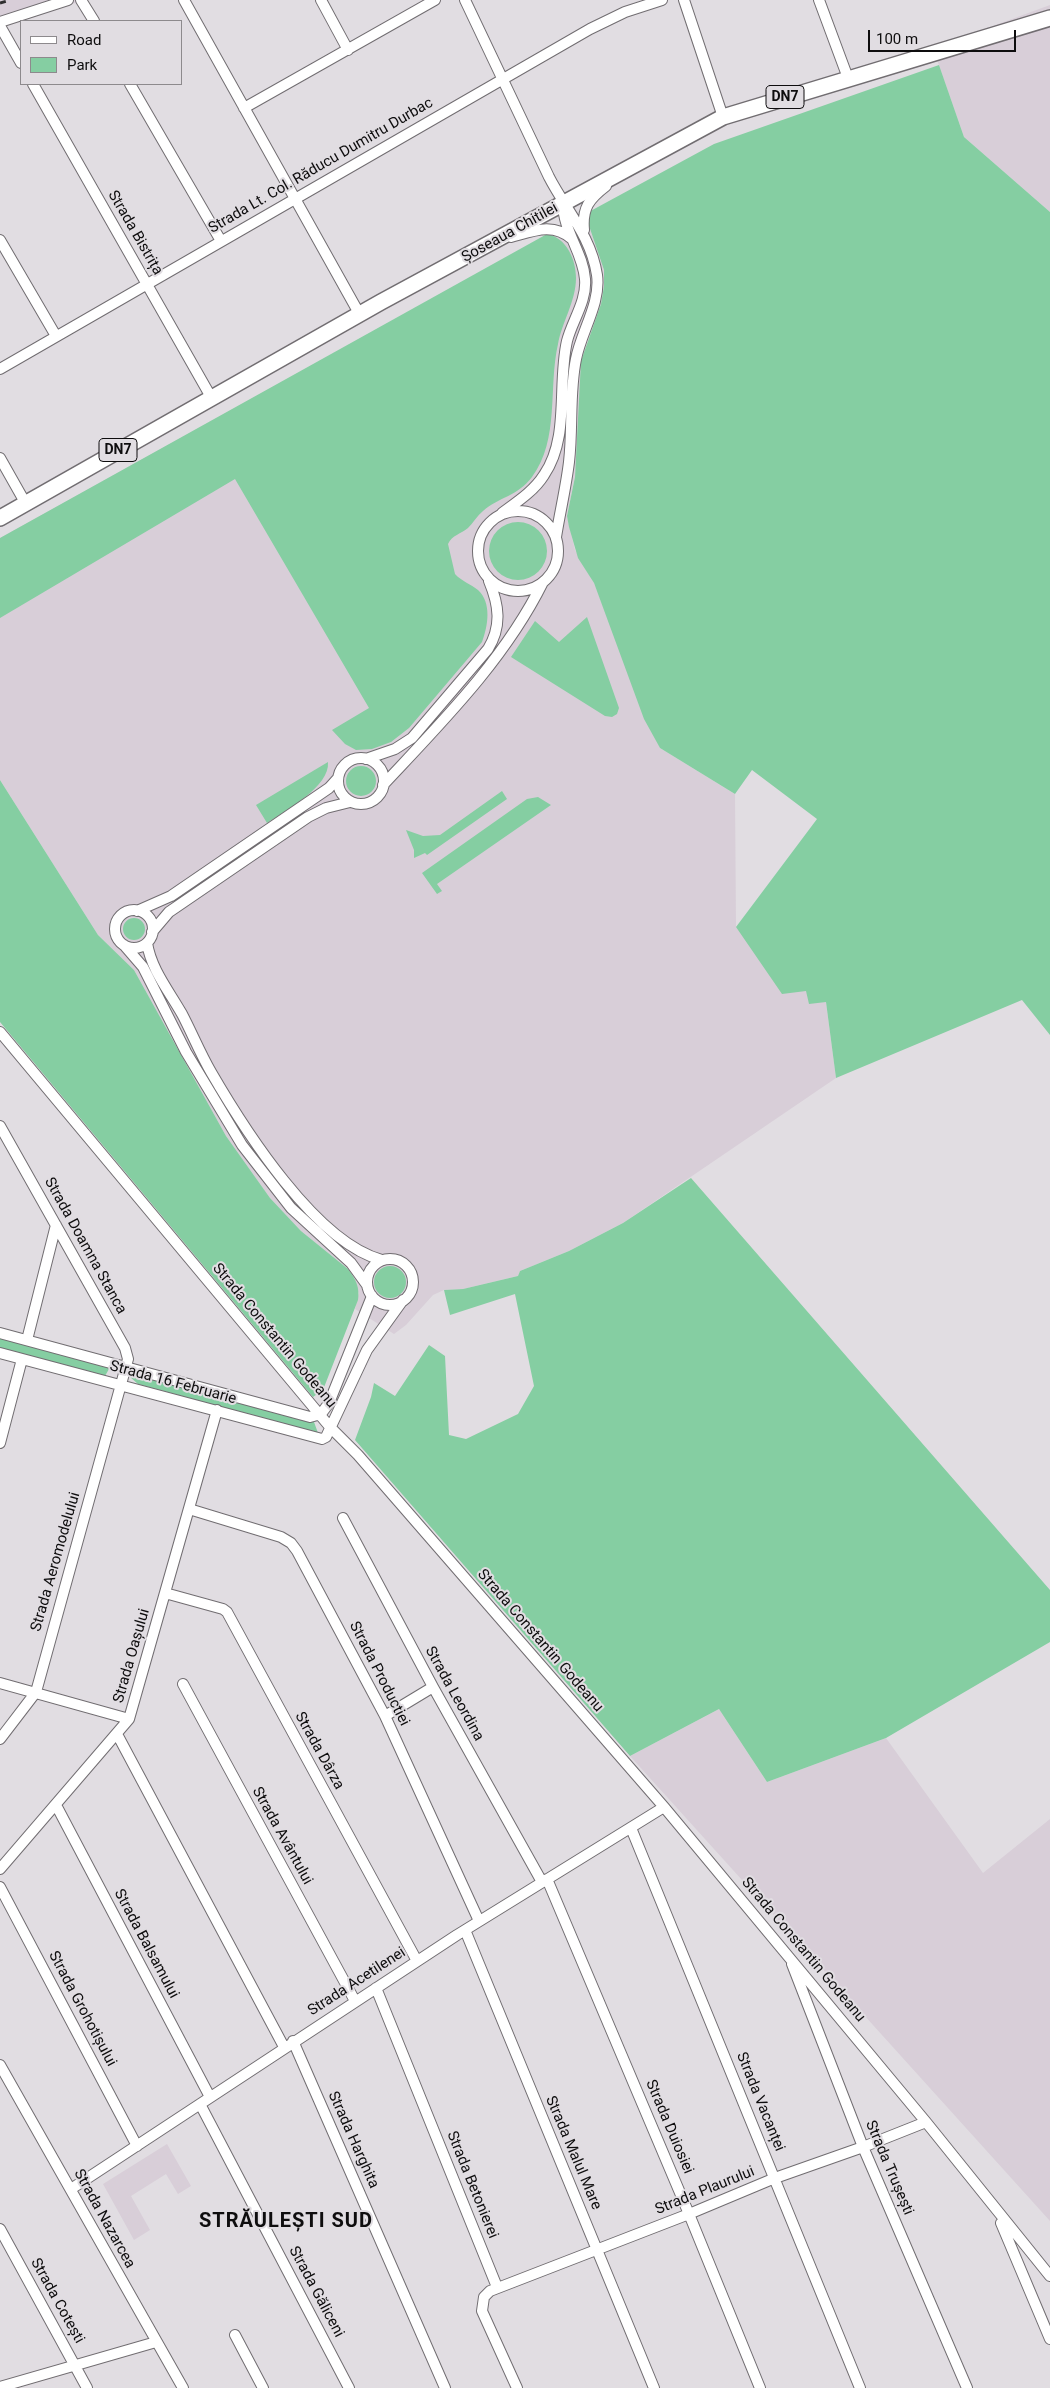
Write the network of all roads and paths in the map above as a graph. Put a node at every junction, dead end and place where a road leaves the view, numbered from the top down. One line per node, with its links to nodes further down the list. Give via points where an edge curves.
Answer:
1 (68, 0): 12 (street)
2 (82, 0): 11 (street)
3 (184, 0): 19 (street)
4 (321, 0): 13 (street)
5 (435, 0): 13 (street)
6 (465, 0): 15 (street)
7 (662, 0): 15 (street, Strada Lt. Col. Răducu Dumitru Durbac, via 607,20)
8 (684, 0): 20 (street)
9 (819, 0): 16 (street)
10 (1050, 18): 16 (main road, Șoseaua Chitilei / DN7)
11 (93, 20)
12 (0, 24): 14 (street)
13 (348, 50): 19 (street)
14 (20, 61)
15 (503, 78): 22 (street, Strada Lt. Col. Răducu Dumitru Durbac); 23 (street)
16 (848, 78): 20 (main road, Șoseaua Chitilei / DN7)
17 (34, 85): 29 (street, Strada Bistrița)
18 (131, 85): 28 (street)
19 (244, 108): 22 (street)
20 (723, 117): 21 (main road, Șoseaua Chitilei / DN7)
21 (636, 163): 23 (main road, Șoseaua Chitilei / DN7); 24 (street, via 590,199 584,216)
22 (295, 198): 28 (street, Strada Lt. Col. Răducu Dumitru Durbac); 30 (street)
23 (563, 204): 24 (street, via 573,212); 26 (main road, Șoseaua Chitilei / DN7); 27 (street, via 563,218)
24 (584, 234): 38 (street, via 598,285 575,362 569,463)
25 (0, 240): 31 (street)
26 (497, 240): 27 (street, via 546,228 564,233); 30 (main road, Șoseaua Chitilei / DN7)
27 (573, 240): 36 (street, via 584,269 585,283 567,341 556,449 544,477)
28 (221, 241): 29 (street, Strada Lt. Col. Răducu Dumitru Durbac)
29 (146, 284): 31 (street, Strada Lt. Col. Răducu Dumitru Durbac); 33 (street, Strada Bistrița)
30 (360, 315): 33 (main road, Șoseaua Chitilei / DN7)
31 (56, 336): 32 (street, Strada Lt. Col. Răducu Dumitru Durbac)
32 (0, 369)
33 (211, 397): 35 (main road, Șoseaua Chitilei / DN7)
34 (0, 458): 35 (street)
35 (26, 504): 37 (main road, Șoseaua Chitilei / DN7)
36 (502, 513): 38 (street, via 534,514 551,528); 39 (street, via 491,520 478,543 477,556)
37 (0, 518)
38 (556, 537): 40 (street, via 555,565)
39 (489, 580): 40 (street, via 499,587 522,591); 41 (street, via 499,617 494,640 488,649 412,738 395,749)
40 (543, 582): 43 (street, via 525,617 499,655)
41 (366, 759): 42 (street, via 345,764); 43 (street, via 382,771)
42 (338, 778): 44 (street, via 340,792); 45 (street, via 329,788 171,896)
43 (384, 784): 44 (street, via 378,796 369,803)
44 (350, 802): 46 (street, via 308,817 169,912)
45 (137, 911): 46 (street, via 147,916); 48 (street, via 124,913 116,923 116,935)
46 (152, 932): 47 (street)
47 (147, 943): 48 (street, via 136,948); 52 (street, via 152,963 211,1072 285,1181 339,1237 367,1256)
48 (124, 945): 53 (street, via 143,968 186,1052 242,1145 291,1208 351,1263)
49 (0, 1032): 63 (street, Strada Constantin Godeanu)
50 (0, 1126): 51 (street, Strada Doamna Stanca)
51 (56, 1225): 57 (street); 60 (street, Strada Doamna Stanca, via 125,1348)
52 (382, 1260): 53 (street, via 369,1273); 55 (street, via 400,1262 409,1270 412,1287)
53 (367, 1285): 54 (street)
54 (372, 1296): 55 (street, via 390,1305); 63 (street)
55 (403, 1300): 64 (street, via 367,1350)
56 (0, 1333): 57 (street, Strada 16 Februarie)
57 (27, 1340): 60 (street, Strada 16 Februarie)
58 (0, 1352): 59 (street, Strada 16 Februarie)
59 (22, 1359): 61 (street, Strada 16 Februarie); 65 (street)
60 (126, 1366): 61 (street, Strada Doamna Stanca); 63 (street, Strada 16 Februarie, via 310,1417)
61 (121, 1384): 62 (street, Strada 16 Februarie); 72 (street, Strada Aeromodelului)
62 (217, 1410): 64 (street, Strada 16 Februarie, via 322,1439); 66 (street, Strada Oașului)
63 (321, 1414): 64 (street, Strada Constantin Godeanu)
64 (330, 1427): 78 (street, Strada Constantin Godeanu)
65 (0, 1443)
66 (189, 1508): 68 (street, Strada Oașului); 73 (street, Strada Productiei, via 291,1543)
67 (343, 1518): 71 (street, Strada Leordina)
68 (165, 1593): 74 (street, Strada Oașului); 86 (street, Strada Dârza, via 226,1612)
69 (0, 1683): 72 (street)
70 (183, 1684): 88 (street, Strada Avântului)
71 (432, 1686): 73 (street); 81 (street, Strada Leordina)
72 (36, 1692): 74 (street); 76 (street, Strada Aeromodelului)
73 (385, 1716): 83 (street, Strada Productiei)
74 (129, 1719): 75 (street, Strada Oașului)
75 (117, 1734): 77 (street, Strada Oașului); 90 (street)
76 (0, 1739)
77 (56, 1805): 80 (street, Strada Oașului); 92 (street, Strada Balsamului)
78 (664, 1807): 79 (street, Strada Acetilenei); 85 (street, Strada Constantin Godeanu)
79 (631, 1828): 81 (street, Strada Acetilenei); 97 (street, Strada Vacanței)
80 (0, 1869)
81 (544, 1881): 83 (street, Strada Acetilenei); 100 (street, Strada Duiosiei)
82 (0, 1887): 95 (street, Strada Grohotișului)
83 (479, 1921): 84 (street, Strada Acetilenei)
84 (465, 1930): 86 (street, Strada Acetilenei); 102 (street, Strada Malul Mare)
85 (790, 1957): 94 (street, Strada Constantin Godeanu); 96 (street, Strada Trușești)
86 (417, 1961): 87 (street, Strada Acetilenei)
87 (376, 1988): 88 (street, Strada Acetilenei); 104 (street, Strada Betonierei)
88 (355, 2001): 89 (street, Strada Acetilenei)
89 (293, 2041): 90 (street, Strada Acetilenei); 114 (street, Strada Harghita)
90 (284, 2047): 92 (street, Strada Acetilenei)
91 (0, 2065): 98 (street, Strada Nazarcea)
92 (210, 2097): 93 (street, Strada Acetilenei)
93 (200, 2104): 95 (street, Strada Acetilenei); 113 (street, Strada Găliceni)
94 (926, 2122): 96 (street, Strada Plaurului); 99 (street, Strada Constantin Godeanu)
95 (137, 2146): 98 (street, Strada Acetilenei)
96 (864, 2147): 97 (street, Strada Plaurului); 119 (street, Strada Trușești)
97 (775, 2178): 100 (street, Strada Plaurului); 118 (street, Strada Vacanței)
98 (71, 2189): 107 (street, Strada Nazarcea)
99 (996, 2210): 103 (street, Strada Constantin Godeanu); 106 (street)
100 (690, 2214): 102 (street, Strada Plaurului); 117 (street, Strada Duiosiei)
101 (0, 2229): 108 (street, Strada Cotești)
102 (597, 2250): 104 (street, Strada Plaurului); 116 (street, Strada Malul Mare)
103 (1050, 2276)
104 (497, 2288): 115 (street, via 484,2297 482,2311)
105 (235, 2336): 112 (street)
106 (1050, 2339)
107 (156, 2342): 108 (street); 111 (street, Strada Nazarcea)
108 (75, 2366): 109 (street); 110 (street, Strada Cotești)
109 (0, 2388)
110 (87, 2388)
111 (183, 2388)
112 (263, 2388)
113 (349, 2388)
114 (445, 2388)
115 (517, 2388)
116 (654, 2388)
117 (760, 2388)
118 (860, 2388)
119 (967, 2388)

